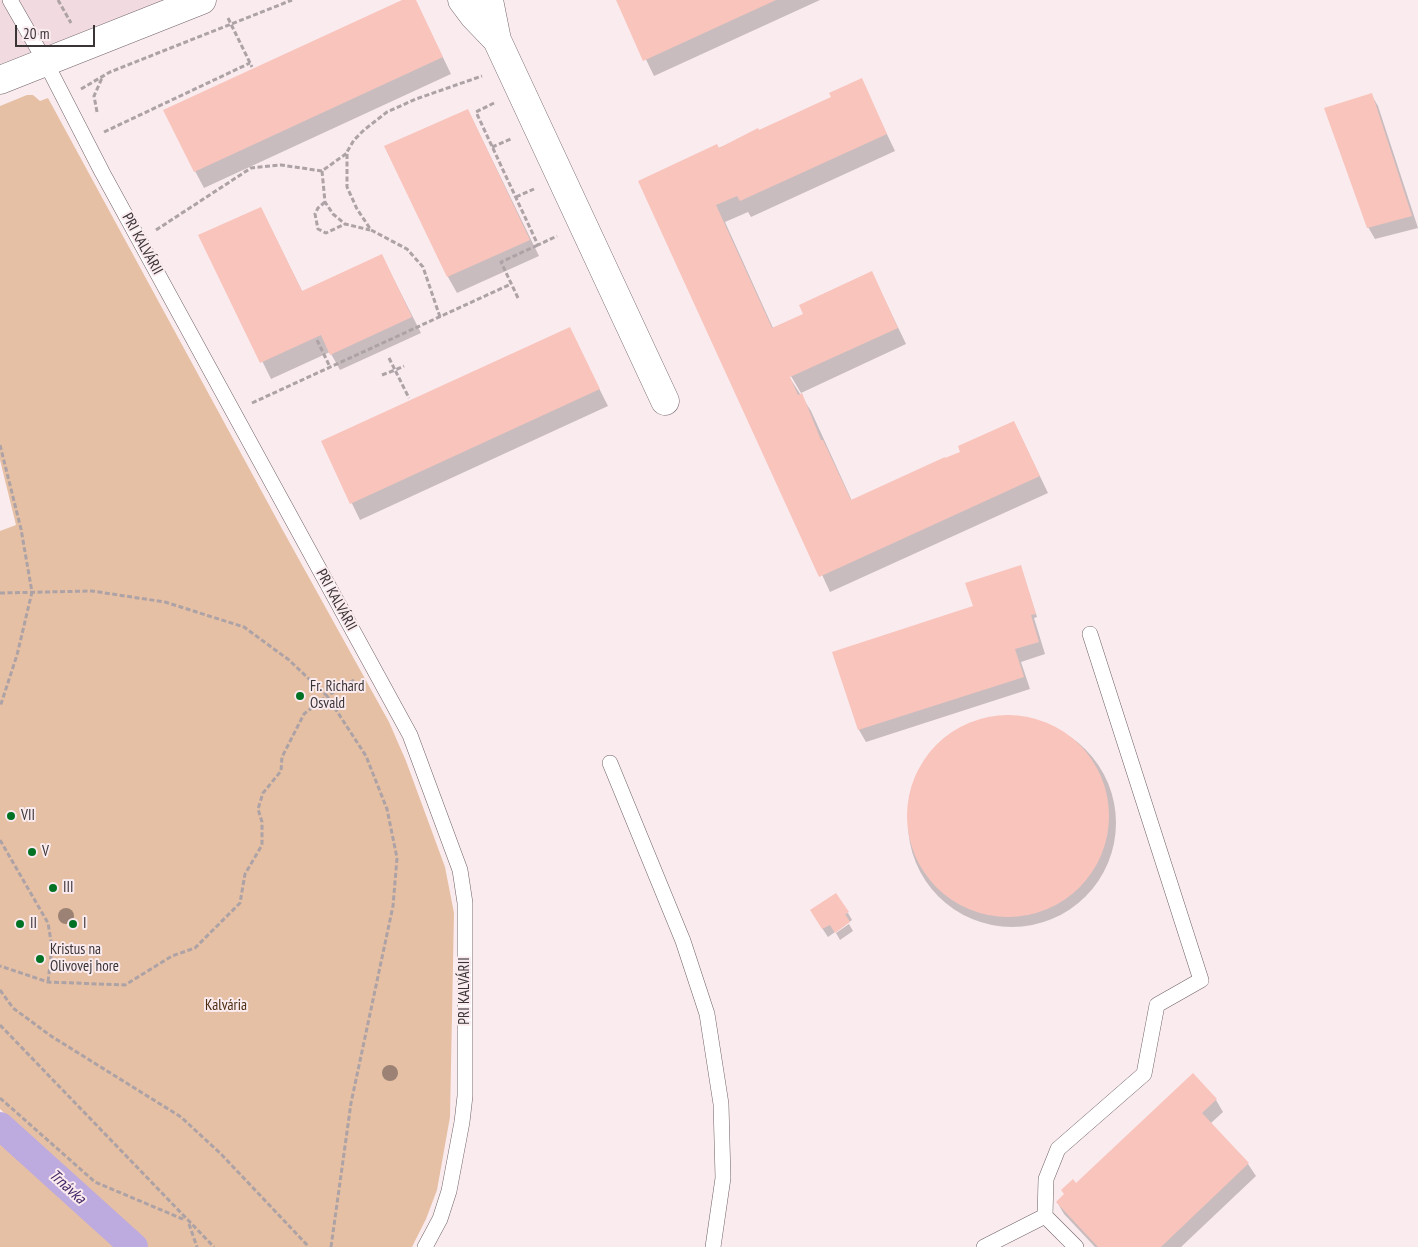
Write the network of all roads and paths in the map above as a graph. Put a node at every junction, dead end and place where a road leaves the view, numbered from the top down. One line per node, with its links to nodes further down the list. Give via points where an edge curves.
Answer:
1 (10, 0): 11 (lane, PRI KALVÁRII)
2 (58, 0): 9 (path)
3 (202, 0): 11 (street)
4 (292, 0): 8 (path)
5 (462, 0): 10 (street)
6 (489, 0): 10 (street)
7 (228, 18): 8 (path)
8 (231, 24): 15 (path, via 105,75 94,96); 16 (path, via 251,65 101,134)
9 (76, 31)
10 (497, 40): 39 (street)
11 (46, 63): 13 (street); 45 (lane, PRI KALVÁRII, via 102,172)
12 (482, 76): 19 (path, via 387,112 364,130)
13 (0, 80)
14 (494, 103): 18 (path, via 476,112)
15 (99, 119)
16 (101, 125)
17 (511, 139): 18 (path)
18 (492, 147): 22 (path)
19 (347, 152): 20 (path); 25 (path, via 347,187)
20 (322, 171): 23 (path); 26 (path, via 281,165 251,168)
21 (534, 189): 22 (path)
22 (516, 197): 28 (path)
23 (325, 202): 24 (path); 24 (path, via 315,214 318,228 326,234)
24 (345, 224): 25 (path)
25 (371, 230): 31 (path, via 396,242 415,257 428,277)
26 (152, 232)
27 (557, 236): 28 (path)
28 (538, 245): 29 (path, via 501,262)
29 (511, 284): 30 (path); 31 (path)
30 (518, 298)
31 (440, 317): 35 (path)
32 (317, 340): 35 (path)
33 (389, 358): 36 (path)
34 (404, 366): 36 (path)
35 (330, 367): 40 (path)
36 (395, 370): 37 (path); 38 (path)
37 (382, 375)
38 (408, 398)
39 (665, 401)
40 (247, 406)
41 (0, 445): 42 (path, via 21,529)
42 (32, 592): 43 (path); 46 (path, via 92,591 165,602 244,627 289,660); 47 (path)
43 (0, 593)
44 (1090, 634): 55 (lane, via 1202,980 1157,1005 1144,1074 1058,1149 1046,1179)
45 (373, 668): 46 (path); 61 (lane, PRI KALVÁRII, via 418,750 464,889 465,1096 450,1192)
46 (328, 696): 51 (path, via 304,714 282,757 281,771 263,793 258,809 262,822 262,846 245,874 240,904 195,948 172,956 124,985); 60 (path, via 366,756 387,809 397,858 394,906 351,1103)
47 (0, 707)
48 (610, 763): 62 (lane, via 683,941 707,1014 721,1104 723,1178)
49 (0, 840): 51 (path, via 48,923 52,947)
50 (0, 966): 51 (path)
51 (48, 982)
52 (0, 990): 59 (path, via 12,1008 51,1036 180,1117 222,1154)
53 (0, 1024): 56 (path)
54 (0, 1098): 56 (path, via 95,1182)
55 (1045, 1216): 63 (lane); 64 (lane)
56 (188, 1222): 57 (path); 58 (path)
57 (197, 1247)
58 (214, 1247)
59 (309, 1247)
60 (332, 1247)
61 (425, 1247)
62 (713, 1247)
63 (984, 1247)
64 (1076, 1247)

